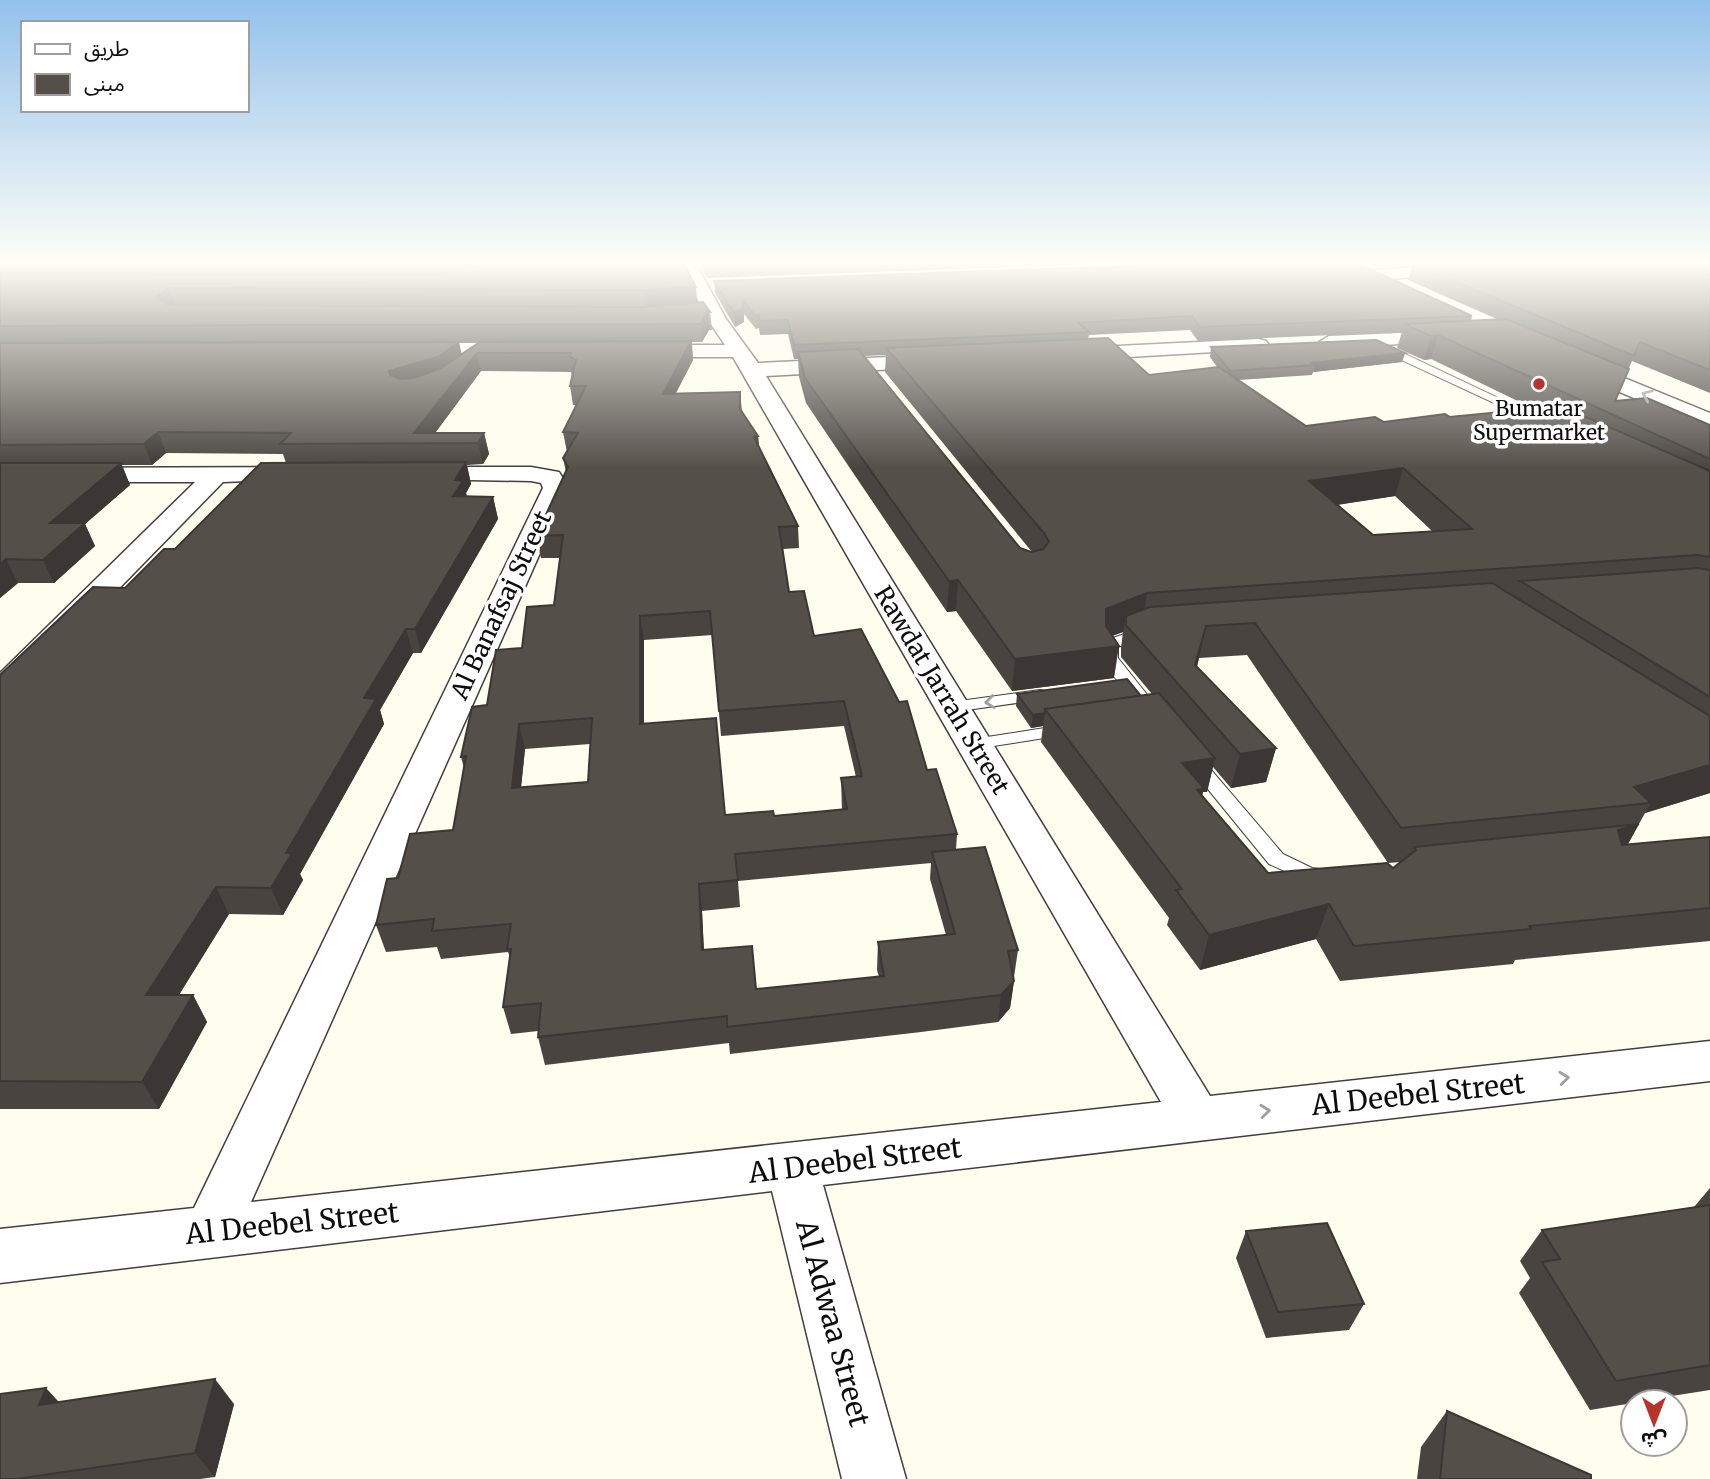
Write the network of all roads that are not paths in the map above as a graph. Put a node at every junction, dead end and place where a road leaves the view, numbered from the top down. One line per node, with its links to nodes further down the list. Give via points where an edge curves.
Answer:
1 (724, 331): 9 (street, Rawdat Jarrah Street)
2 (1462, 336): 3 (street)
3 (1368, 340): 4 (street); 14 (lane)
4 (1313, 343)
5 (1272, 345): 7 (street)
6 (630, 351): 9 (street)
7 (1054, 355)
8 (1552, 355): 13 (street, one-way to 8)
9 (744, 360): 11 (street); 24 (street, Rawdat Jarrah Street)
10 (959, 360): 11 (street)
11 (864, 364): 12 (street)
12 (881, 386)
13 (1710, 422)
14 (1545, 423)
15 (217, 474): 16 (street); 18 (street); 22 (street)
16 (326, 474)
17 (394, 474): 33 (street, Al Banafsaj Street, via 531,474 550,477 556,488)
18 (0, 475)
19 (1155, 631): 20 (lane, via 1110,644 1110,659)
20 (1130, 684): 21 (lane); 25 (lane)
21 (1104, 687)
22 (0, 691)
23 (1052, 694): 24 (lane, one-way to 24)
24 (952, 707): 27 (street, Rawdat Jarrah Street)
25 (1151, 709)
26 (1079, 728): 27 (lane)
27 (974, 744): 31 (street, Rawdat Jarrah Street)
28 (1183, 747): 29 (lane, via 1276,859 1309,874)
29 (1345, 876)
30 (1710, 1061): 31 (street, Al Deebel Street, one-way to 30)
31 (1197, 1119): 32 (street, Al Deebel Street)
32 (792, 1167): 33 (street, Al Deebel Street); 35 (street, Al Adwaa Street)
33 (210, 1232): 34 (street, Al Deebel Street)
34 (0, 1256)
35 (874, 1479)

